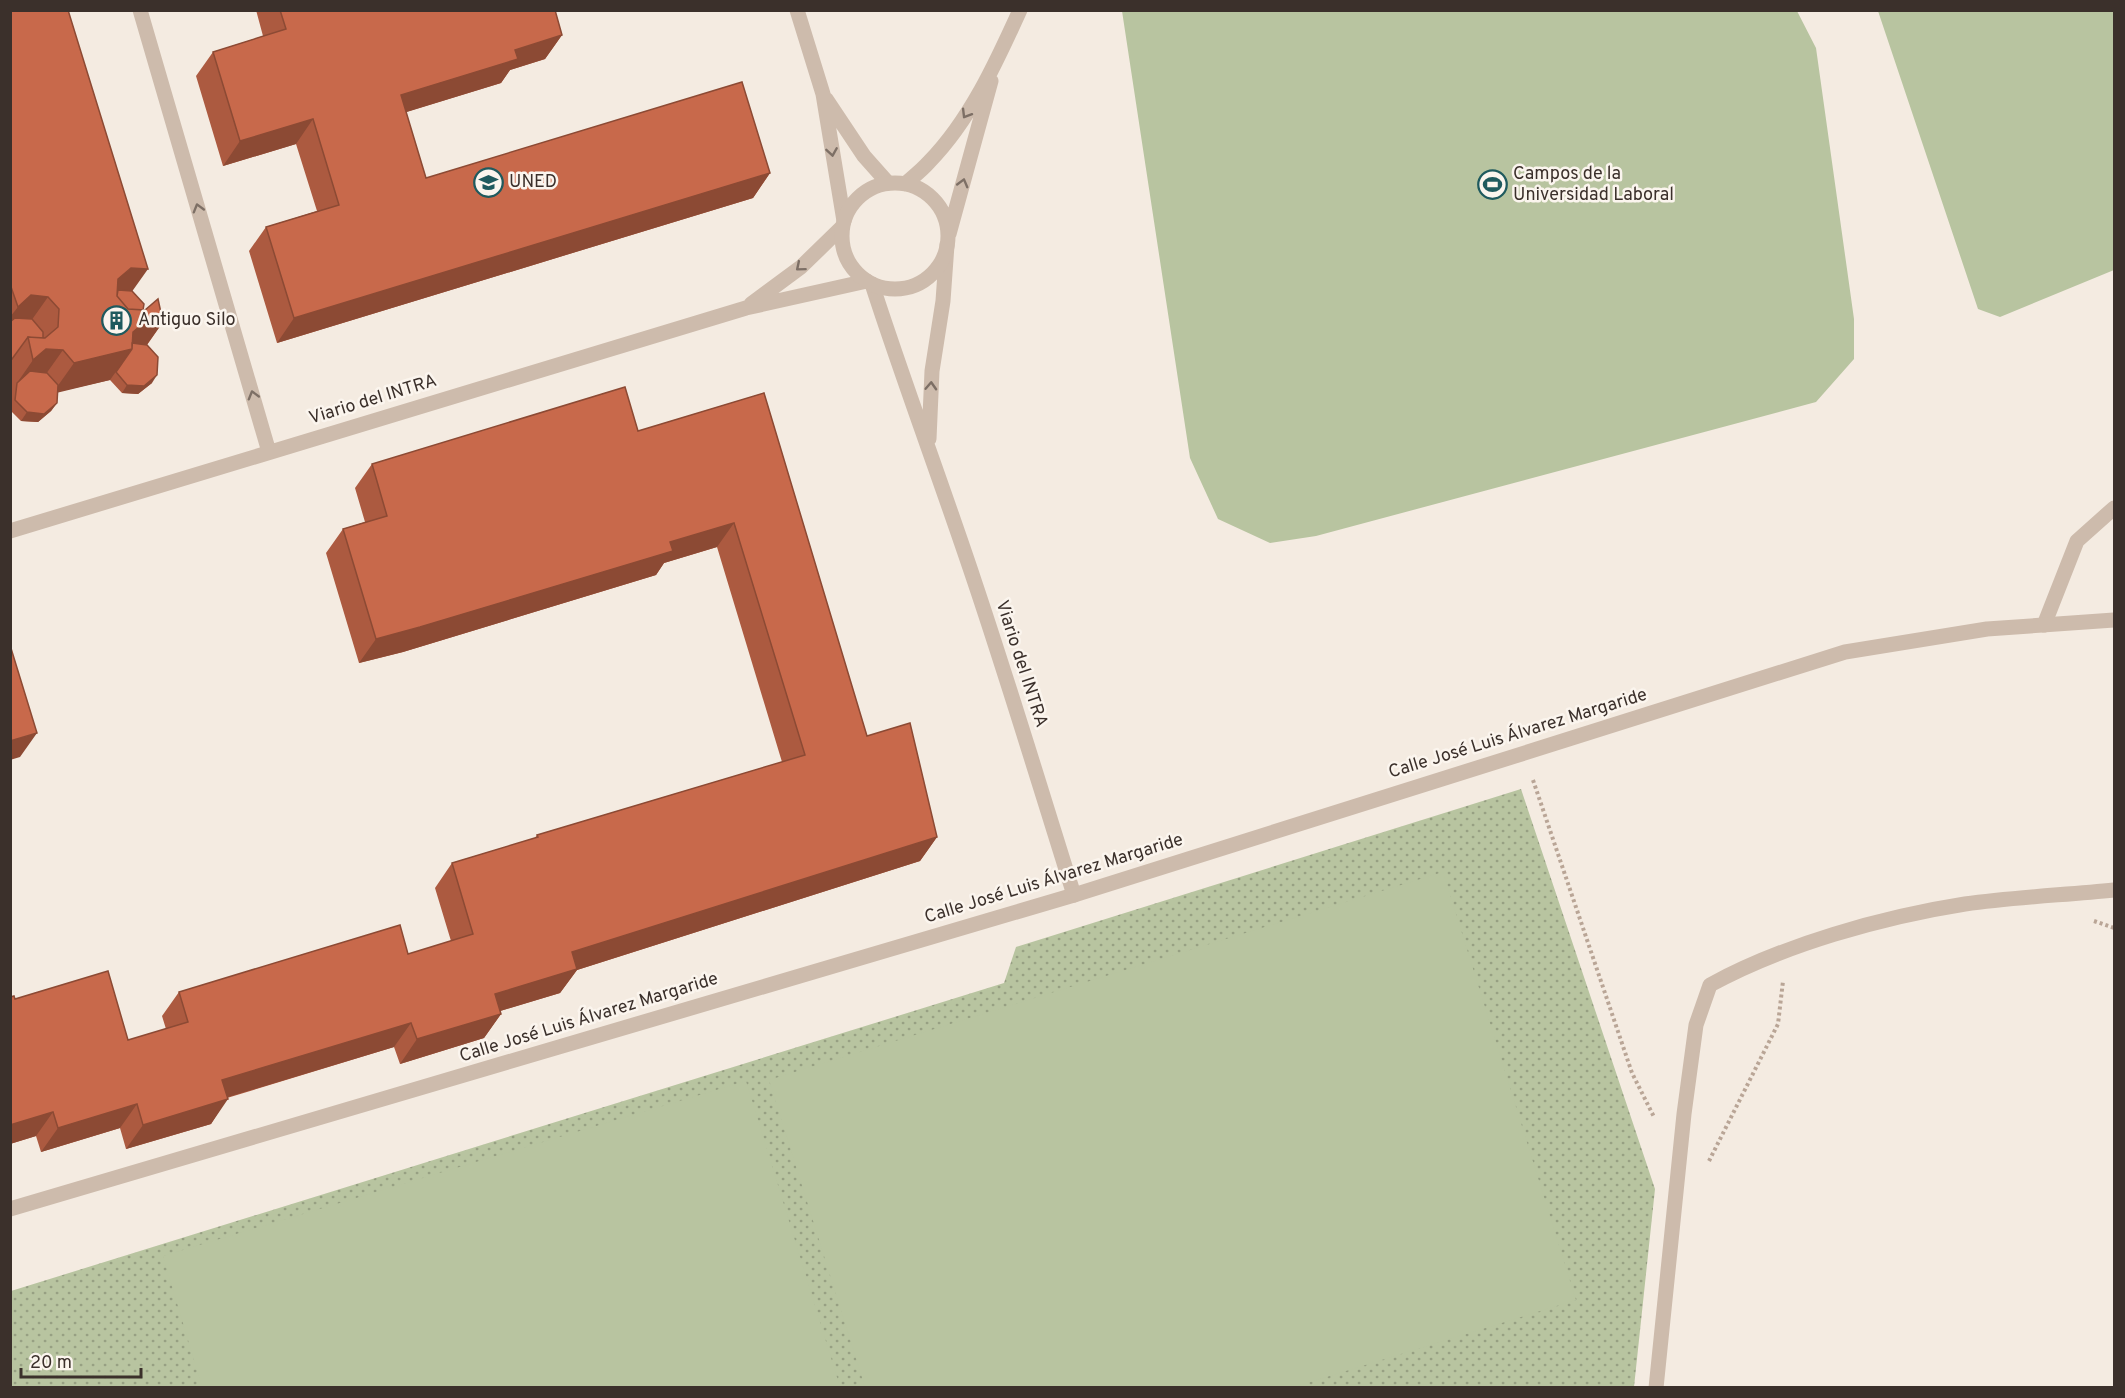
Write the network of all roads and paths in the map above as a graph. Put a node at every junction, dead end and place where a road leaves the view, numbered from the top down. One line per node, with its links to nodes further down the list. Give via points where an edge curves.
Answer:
1 (140, 10): 13 (street, one-way to 1)
2 (797, 10): 5 (street)
3 (1020, 10): 4 (street)
4 (996, 63): 7 (street, one-way to 7, via 956,130); 9 (street, one-way to 4)
5 (823, 94): 6 (street, via 857,147); 8 (street, one-way to 8)
6 (888, 183): 7 (street); 8 (street, via 860,195)
7 (904, 184): 9 (street, via 919,188 941,210 947,224)
8 (843, 224): 10 (street, via 842,243 847,258); 11 (street, one-way to 11, via 801,267)
9 (947, 243): 10 (street, via 942,261 919,283 888,289); 12 (street, one-way to 9)
10 (870, 283): 11 (street, Viario del INTRA); 12 (street, Viario del INTRA)
11 (746, 308): 13 (street, Viario del INTRA)
12 (928, 445): 20 (street, Viario del INTRA)
13 (269, 452): 15 (street, Viario del INTRA)
14 (2115, 508): 17 (street, via 2078,541)
15 (10, 531)
16 (2115, 620): 17 (street, Calle José Luis Álvarez Margaride)
17 (2044, 625): 18 (street, Calle José Luis Álvarez Margaride, via 1986,629 1845,652)
18 (1524, 753): 20 (street, Calle José Luis Álvarez Margaride); 22 (path, via 1632,1073)
19 (2115, 890): 21 (street, via 1965,904 1875,924)
20 (1074, 895): 24 (street, Calle José Luis Álvarez Margaride)
21 (1770, 957): 23 (path, via 1784,983 1778,1024); 25 (street, via 1710,985 1696,1025)
22 (1658, 1126)
23 (1708, 1163)
24 (10, 1209)
25 (1656, 1388)

